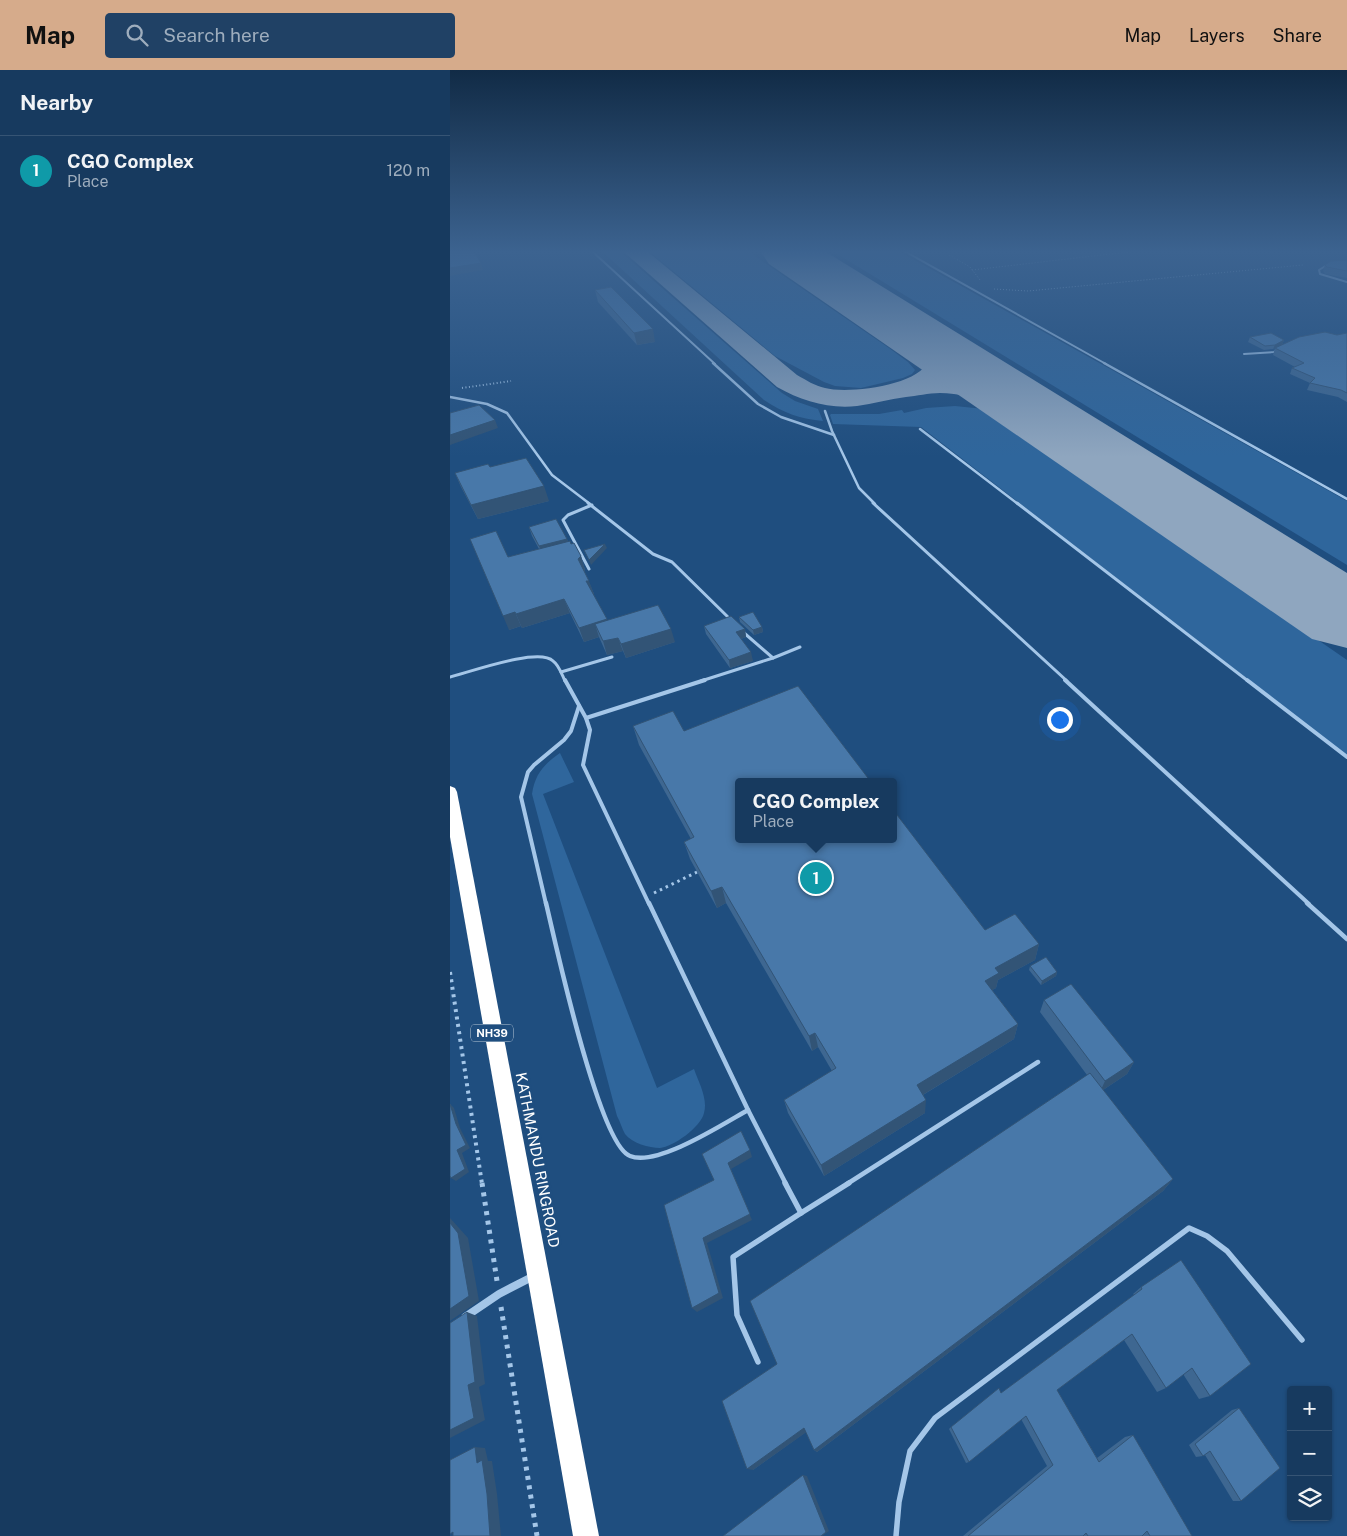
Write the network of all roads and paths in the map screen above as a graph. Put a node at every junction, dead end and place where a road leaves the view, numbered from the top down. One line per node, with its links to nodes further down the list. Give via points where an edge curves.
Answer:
1 (667, 320): 10 (lane, via 758,404 781,417)
2 (1028, 320): 11 (lane)
3 (1285, 346): 4 (lane, via 1274,352)
4 (1244, 354)
5 (511, 382): 6 (path)
6 (460, 389)
7 (450, 397): 12 (lane, via 487,404 507,413 552,475)
8 (825, 411): 10 (lane)
9 (920, 429): 25 (lane)
10 (834, 436): 29 (lane, via 859,488 876,506)
11 (1347, 499)
12 (592, 505): 13 (lane, via 563,520); 16 (lane, via 653,554 672,562)
13 (578, 550): 14 (lane); 15 (lane)
14 (570, 552)
15 (589, 569)
16 (733, 622)
17 (739, 628): 20 (lane)
18 (800, 647): 20 (lane)
19 (612, 656): 21 (lane)
20 (772, 658): 24 (lane)
21 (561, 672): 22 (lane, via 554,661 538,656); 23 (lane)
22 (450, 677)
23 (579, 706): 24 (lane); 32 (lane, via 571,732 532,766 523,781 521,797 571,1009 613,1138 631,1157 654,1157 690,1143)
24 (586, 718): 28 (lane, via 590,730 583,765)
25 (1347, 757)
26 (450, 792): 34 (highway, KATHMANDU RINGROAD / NH39, via 481,975)
27 (697, 872): 28 (path)
28 (646, 896): 32 (lane)
29 (1347, 939)
30 (450, 972): 35 (path)
31 (1038, 1062): 33 (lane)
32 (748, 1110): 33 (lane)
33 (801, 1212): 38 (lane, via 733,1257 737,1315)
34 (539, 1274): 35 (street); 40 (highway, KATHMANDU RINGROAD / NH39)
35 (499, 1294): 36 (street); 39 (path)
36 (458, 1322)
37 (1302, 1340): 41 (lane, via 1227,1251 1190,1228 935,1418 910,1451 899,1502)
38 (758, 1362)
39 (537, 1536)
40 (586, 1536)
41 (896, 1536)

